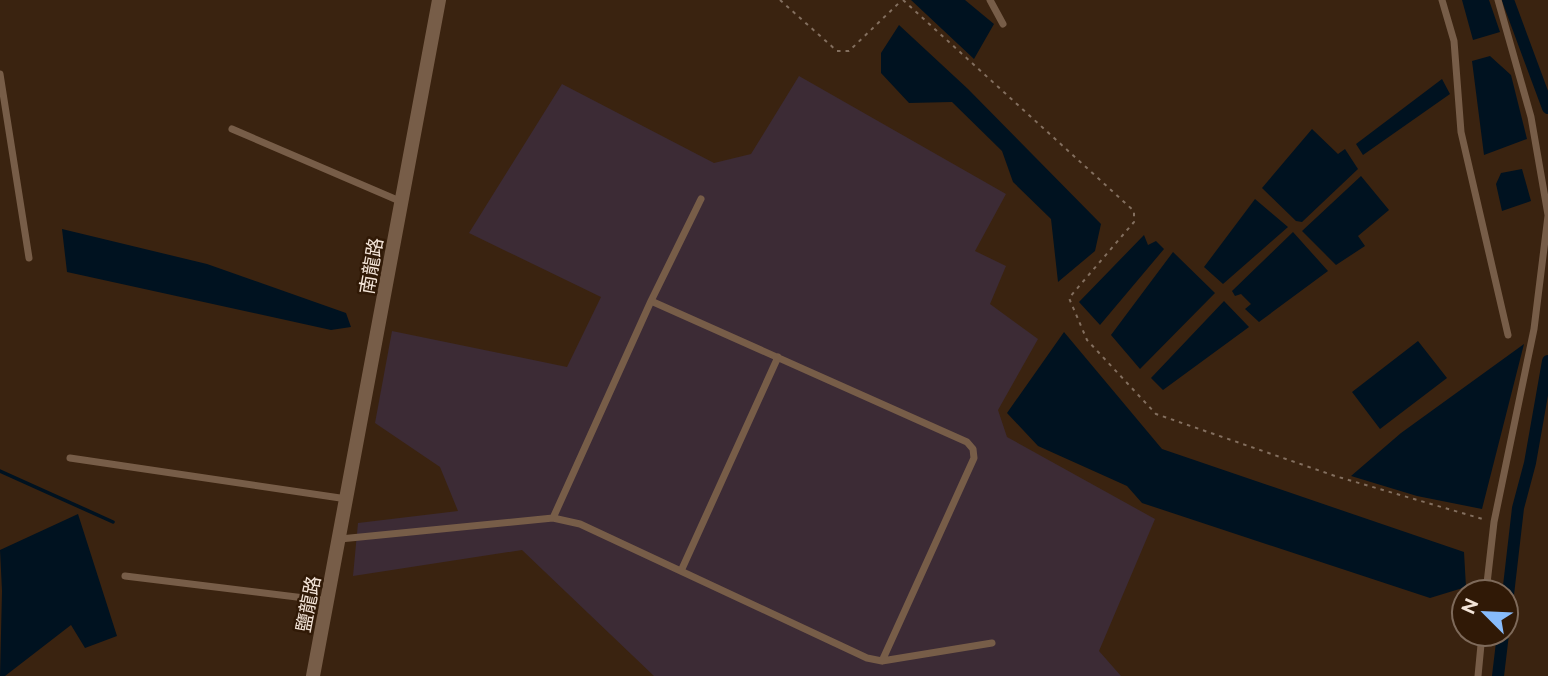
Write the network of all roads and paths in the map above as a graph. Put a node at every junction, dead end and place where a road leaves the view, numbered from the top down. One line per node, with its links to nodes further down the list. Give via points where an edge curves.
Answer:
1 (439, 0): 11 (street, 南龍路)
2 (780, 0): 3 (path, via 837,51 849,51)
3 (903, 0): 20 (path, via 1135,211 1134,222 1069,298 1087,340 1156,414 1335,476)
4 (990, 0): 7 (lane)
5 (1442, 0): 15 (lane, via 1454,41 1461,132)
6 (1498, 0): 12 (lane, via 1531,117)
7 (1003, 24)
8 (0, 74): 13 (lane)
9 (232, 129): 11 (lane)
10 (701, 199): 14 (lane)
11 (402, 202): 18 (street, 南龍路)
12 (1548, 215): 20 (lane, via 1534,329)
13 (29, 258)
14 (651, 300): 16 (lane); 19 (lane)
15 (1508, 335)
16 (778, 357): 22 (lane); 28 (lane, via 974,449 974,458)
17 (70, 458): 18 (lane)
18 (348, 499): 21 (street, 南龍路)
19 (553, 518): 21 (lane); 22 (lane, via 580,524)
20 (1494, 522): 24 (lane)
21 (340, 539): 25 (street, 鹽龍路)
22 (681, 571): 28 (lane, via 867,658)
23 (125, 576): 25 (lane)
24 (1488, 578)
25 (329, 601): 29 (street, 鹽龍路)
26 (992, 643): 28 (lane)
27 (1481, 648): 30 (lane)
28 (883, 661)
29 (313, 676)
30 (1478, 676)

